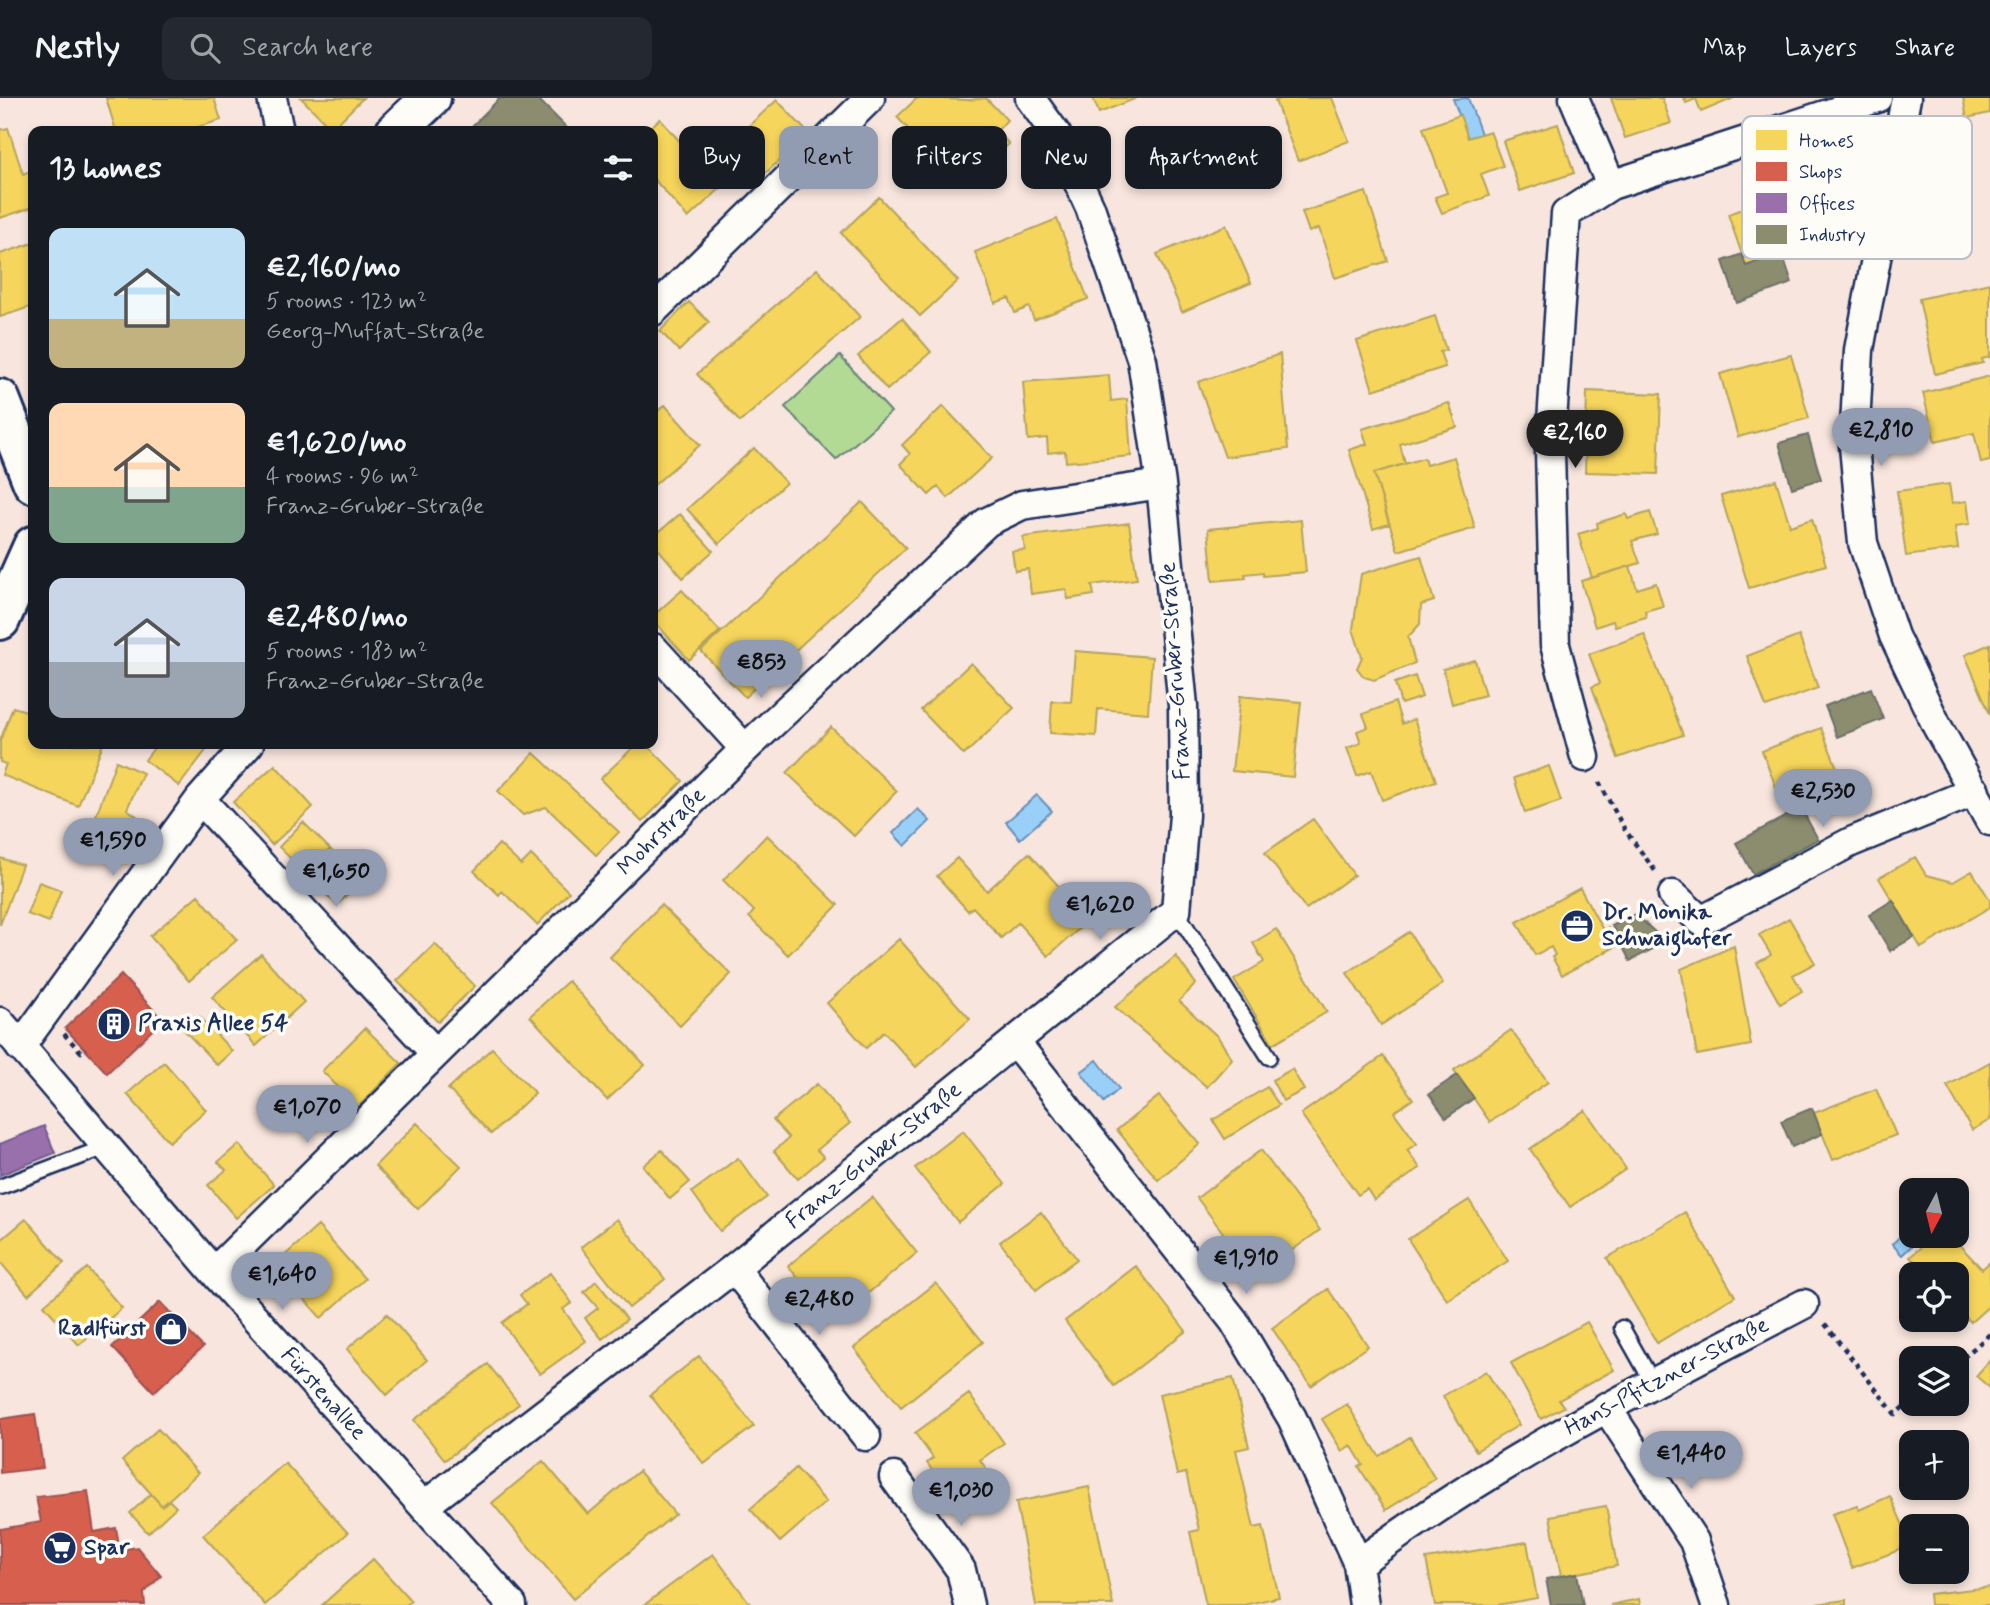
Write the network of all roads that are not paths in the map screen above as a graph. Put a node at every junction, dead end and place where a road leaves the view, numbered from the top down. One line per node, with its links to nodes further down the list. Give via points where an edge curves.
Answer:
1 (272, 98): 10 (street)
2 (431, 98): 11 (main road)
3 (870, 98): 15 (street)
4 (1030, 98): 18 (street, Franz-Gruber-Straße, via 1056,134 1090,207 1126,309 1142,360)
5 (1574, 98): 13 (street)
6 (1877, 98): 8 (street)
7 (1906, 98): 9 (street)
8 (1822, 116)
9 (1903, 116)
10 (278, 126)
11 (401, 126)
12 (1742, 142): 13 (street)
13 (1611, 185): 24 (street, via 1566,214 1550,451 1555,645)
14 (1876, 259): 25 (street, via 1859,350 1854,446 1863,543 1894,636 1937,726)
15 (658, 306)
16 (0, 399): 17 (main road)
17 (28, 470)
18 (1161, 484): 23 (street, Mohrstraße, via 1022,505 987,522); 29 (street, Franz-Gruber-Straße, via 1183,706 1184,815)
19 (28, 557): 20 (main road)
20 (0, 620)
21 (658, 653): 23 (street)
22 (245, 749): 26 (street)
23 (745, 749): 33 (street, Mohrstraße)
24 (1585, 757)
25 (1975, 791): 27 (street); 28 (street, via 1851,842 1701,921)
26 (200, 799): 32 (street); 33 (street)
27 (1990, 821)
28 (1673, 895)
29 (1176, 911): 31 (street, Franz-Gruber-Straße); 34 (lane)
30 (0, 1022): 32 (street, Fürstenallee)
31 (1016, 1043): 37 (street, Franz-Gruber-Straße); 46 (street, via 1234,1321 1292,1418)
32 (19, 1047): 35 (street, Fürstenallee)
33 (435, 1053): 38 (street, Mohrstraße)
34 (1269, 1057)
35 (106, 1147): 36 (lane); 38 (street, Fürstenallee)
36 (0, 1187)
37 (734, 1268): 43 (street); 45 (street, Franz-Gruber-Straße)
38 (214, 1272): 45 (street, Fürstenallee)
39 (1804, 1304): 41 (street, Hans-Pfitzner-Straße)
40 (1622, 1328): 41 (lane)
41 (1653, 1382): 42 (street, Hans-Pfitzner-Straße)
42 (1606, 1407): 46 (street, Hans-Pfitzner-Straße, via 1414,1522); 50 (street, via 1694,1541)
43 (866, 1436)
44 (894, 1478): 48 (street, via 961,1570)
45 (424, 1506): 47 (street, Fürstenallee)
46 (1358, 1564): 49 (street)
47 (512, 1605)
48 (969, 1605)
49 (1364, 1605)
50 (1716, 1605)

